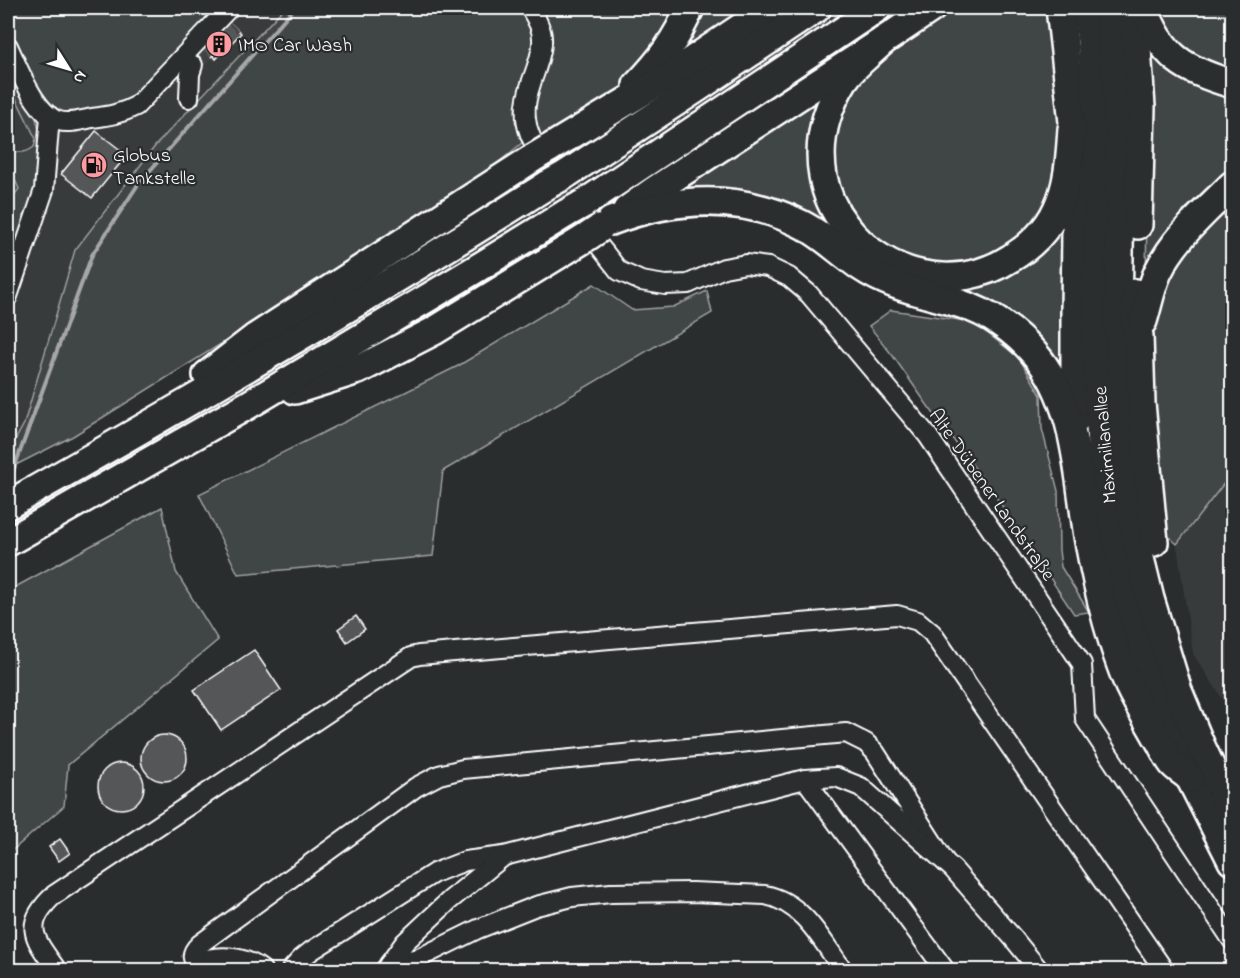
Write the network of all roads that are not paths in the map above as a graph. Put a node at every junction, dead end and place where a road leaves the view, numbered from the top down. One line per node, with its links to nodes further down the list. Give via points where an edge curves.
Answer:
1 (229, 8): 19 (street, via 136,106 123,113 72,122)
2 (530, 8): 21 (street, via 542,37 540,58 527,93 525,118)
3 (690, 8): 18 (highway, via 654,68)
4 (770, 8): 18 (highway)
5 (817, 8): 27 (highway, via 450,247)
6 (877, 8): 26 (highway, via 575,208)
7 (932, 8): 13 (highway)
8 (1060, 8): 20 (highway)
9 (1086, 8): 32 (highway, Maximilianallee, via 1098,143 1096,345 1101,447 1114,539 1132,620 1151,681)
10 (1108, 8): 31 (highway, Maximilianallee, via 1119,142 1122,440 1135,538)
11 (1131, 8): 25 (highway, via 1141,107 1135,322)
12 (1144, 8): 16 (highway, via 1151,28 1174,58 1191,70)
13 (883, 41): 20 (highway, via 846,78 828,112 823,132 823,177 836,213 853,235 872,254 894,266 933,276 968,276 1022,252 1057,210 1067,181); 23 (highway, via 654,190)
14 (8, 46): 19 (street, via 39,105)
15 (193, 65): 17 (street)
16 (1233, 84)
17 (189, 98)
18 (609, 111): 21 (highway)
19 (50, 116): 24 (street, via 44,190)
20 (1072, 129): 28 (highway, via 1077,157)
21 (539, 151): 27 (highway, via 256,337)
22 (1233, 185): 25 (highway, via 1172,248 1157,274)
23 (598, 233): 26 (highway, via 434,331 358,370); 28 (highway, via 634,212 704,201 744,205 801,225 882,279 963,304 988,315 1018,337 1048,372 1060,396); 38 (street, Alte Dübener Landstraße, via 619,271 641,281 688,284 724,268 746,264 768,267 789,277 809,294 928,436 1082,664 1085,718)
24 (8, 296)
25 (1138, 336): 31 (highway, via 1156,565)
26 (248, 405): 30 (highway)
27 (142, 430): 29 (highway)
28 (1078, 461): 32 (highway, via 1089,542 1119,660 1173,764)
29 (8, 505)
30 (8, 542)
31 (1150, 599): 34 (highway, Maximilianallee, via 1178,691)
32 (1190, 778): 36 (highway, Maximilianallee)
33 (805, 779): 35 (street); 37 (street, via 836,777 861,787); 45 (street)
34 (1233, 812)
35 (504, 856): 39 (street, via 405,942); 43 (street, via 465,861 434,873 311,951)
36 (1233, 861)
37 (946, 863): 40 (street, via 875,752 846,734 463,769 416,787 200,944 192,957); 46 (street)
38 (1233, 940)
39 (387, 967): 44 (street, via 419,958 536,906 572,897 692,892 765,895 786,902 810,923)
40 (195, 968): 42 (street, via 205,959 217,957 240,959)
41 (57, 970): 47 (street, via 34,932 41,907 54,895 411,657 897,615 918,621 932,633)
42 (262, 970)
43 (291, 970)
44 (843, 970)
45 (945, 970)
46 (1039, 970)
47 (1164, 970)

